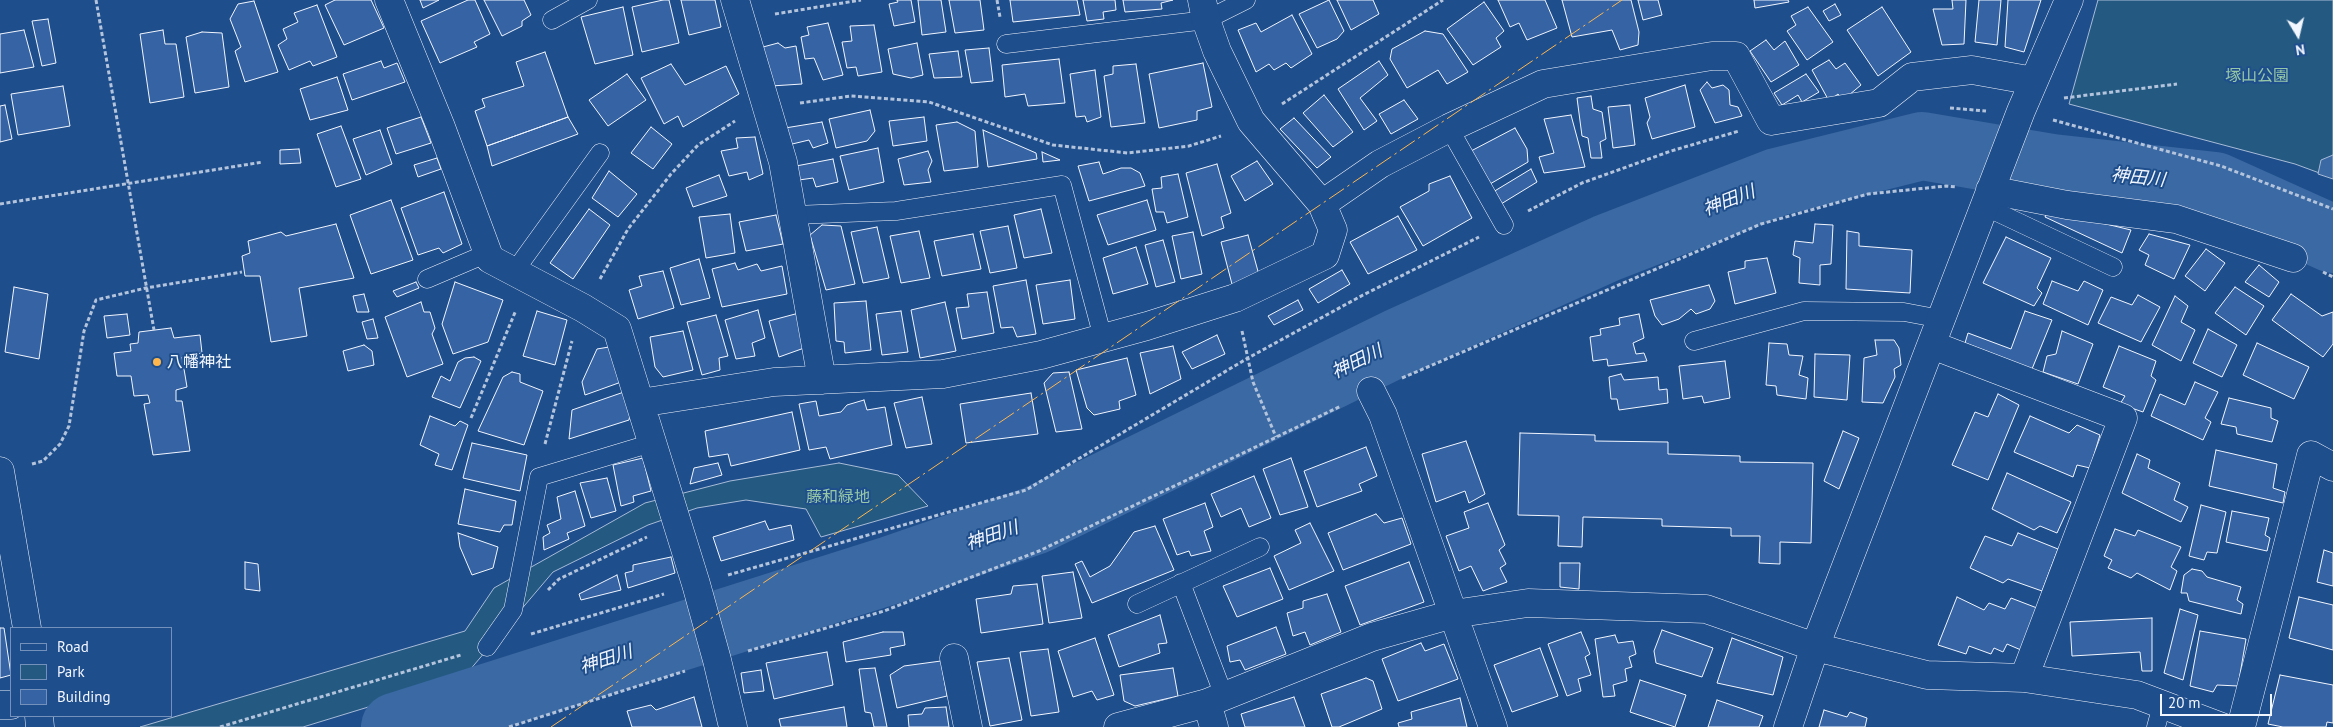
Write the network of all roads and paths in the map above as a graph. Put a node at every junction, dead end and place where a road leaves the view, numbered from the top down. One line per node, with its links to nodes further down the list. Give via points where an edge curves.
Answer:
1 (96, 0): 21 (path)
2 (389, 0): 28 (street)
3 (588, 0): 10 (lane)
4 (861, 0): 8 (path)
5 (1246, 0): 9 (lane)
6 (1443, 0): 16 (path, via 1273,111)
7 (2069, 0): 13 (street)
8 (738, 10): 14 (street)
9 (1204, 10): 11 (lane); 16 (street, via 1217,52)
10 (552, 20)
11 (1006, 44)
12 (2178, 84): 13 (path)
13 (2024, 104): 15 (path); 17 (street, via 1972,70 1912,77 1879,103); 22 (street); 25 (path, via 2221,166)
14 (766, 107): 16 (path, via 852,96 929,102 1052,145 1128,153 1188,146 1238,130); 26 (street, via 783,162); 36 (path, via 751,111 698,145 671,174 628,229)
15 (1944, 108)
16 (1251, 121): 24 (street)
17 (1771, 121): 18 (street, via 1736,56 1712,56 1543,84); 27 (path, via 1671,150 1582,183)
18 (1449, 128): 24 (street, via 1380,164); 27 (lane)
19 (600, 153): 32 (lane)
20 (263, 162): 21 (path)
21 (128, 184): 23 (path); 34 (path)
22 (1989, 192): 29 (street, via 2176,219); 30 (lane); 37 (street)
23 (0, 204)
24 (1322, 204): 35 (street, via 1333,230 1325,255)
25 (2333, 210)
26 (794, 215): 39 (lane, via 896,211 1062,185); 43 (street)
27 (1504, 225): 42 (path)
28 (488, 253): 32 (street, via 490,259); 33 (lane)
29 (2293, 258)
30 (2113, 267)
31 (242, 272): 34 (path)
32 (522, 276): 36 (street); 46 (path)
33 (427, 279)
34 (146, 288): 38 (path); 50 (path, via 96,300 84,331 69,426 60,444 42,460)
35 (1235, 298): 39 (street); 42 (path)
36 (583, 308): 45 (street, via 617,330); 51 (path)
37 (1942, 318): 40 (lane, via 1904,312 1804,311); 41 (street)
38 (154, 330)
39 (1103, 338): 43 (street, via 1041,355 943,374)
40 (1694, 341)
41 (1932, 345): 61 (street); 64 (street, via 2123,418)
42 (1248, 358): 47 (path, via 1253,382); 55 (path, via 1026,490)
43 (822, 380): 45 (street, via 774,382)
44 (1371, 391): 58 (street, via 1383,415)
45 (640, 403): 48 (street)
46 (471, 418)
47 (1276, 437)
48 (652, 443): 51 (lane); 52 (street)
49 (2333, 467): 75 (street, via 2311,455)
50 (0, 472): 59 (street)
51 (538, 477): 60 (lane, via 513,610)
52 (676, 523): 55 (street); 56 (path, via 559,579)
53 (1260, 547): 54 (lane)
54 (1180, 583): 57 (lane); 65 (lane)
55 (697, 591): 60 (path); 62 (street)
56 (545, 592)
57 (1137, 604)
58 (1453, 614): 61 (street, via 1528,602 1706,609); 65 (street, via 1372,637); 72 (street)
59 (27, 627)
60 (487, 647): 67 (path)
61 (1815, 647): 64 (street, via 1928,675); 73 (street)
62 (716, 656): 68 (path); 69 (street)
63 (954, 658): 70 (street)
64 (2024, 678): 66 (street, via 2137,695)
65 (1215, 709): 71 (street)
66 (2159, 716): 74 (street)
67 (220, 727)
68 (509, 727)
69 (733, 727)
70 (968, 727)
71 (1118, 727)
72 (1494, 727)
73 (1788, 727)
74 (2222, 727)
75 (2240, 727)

